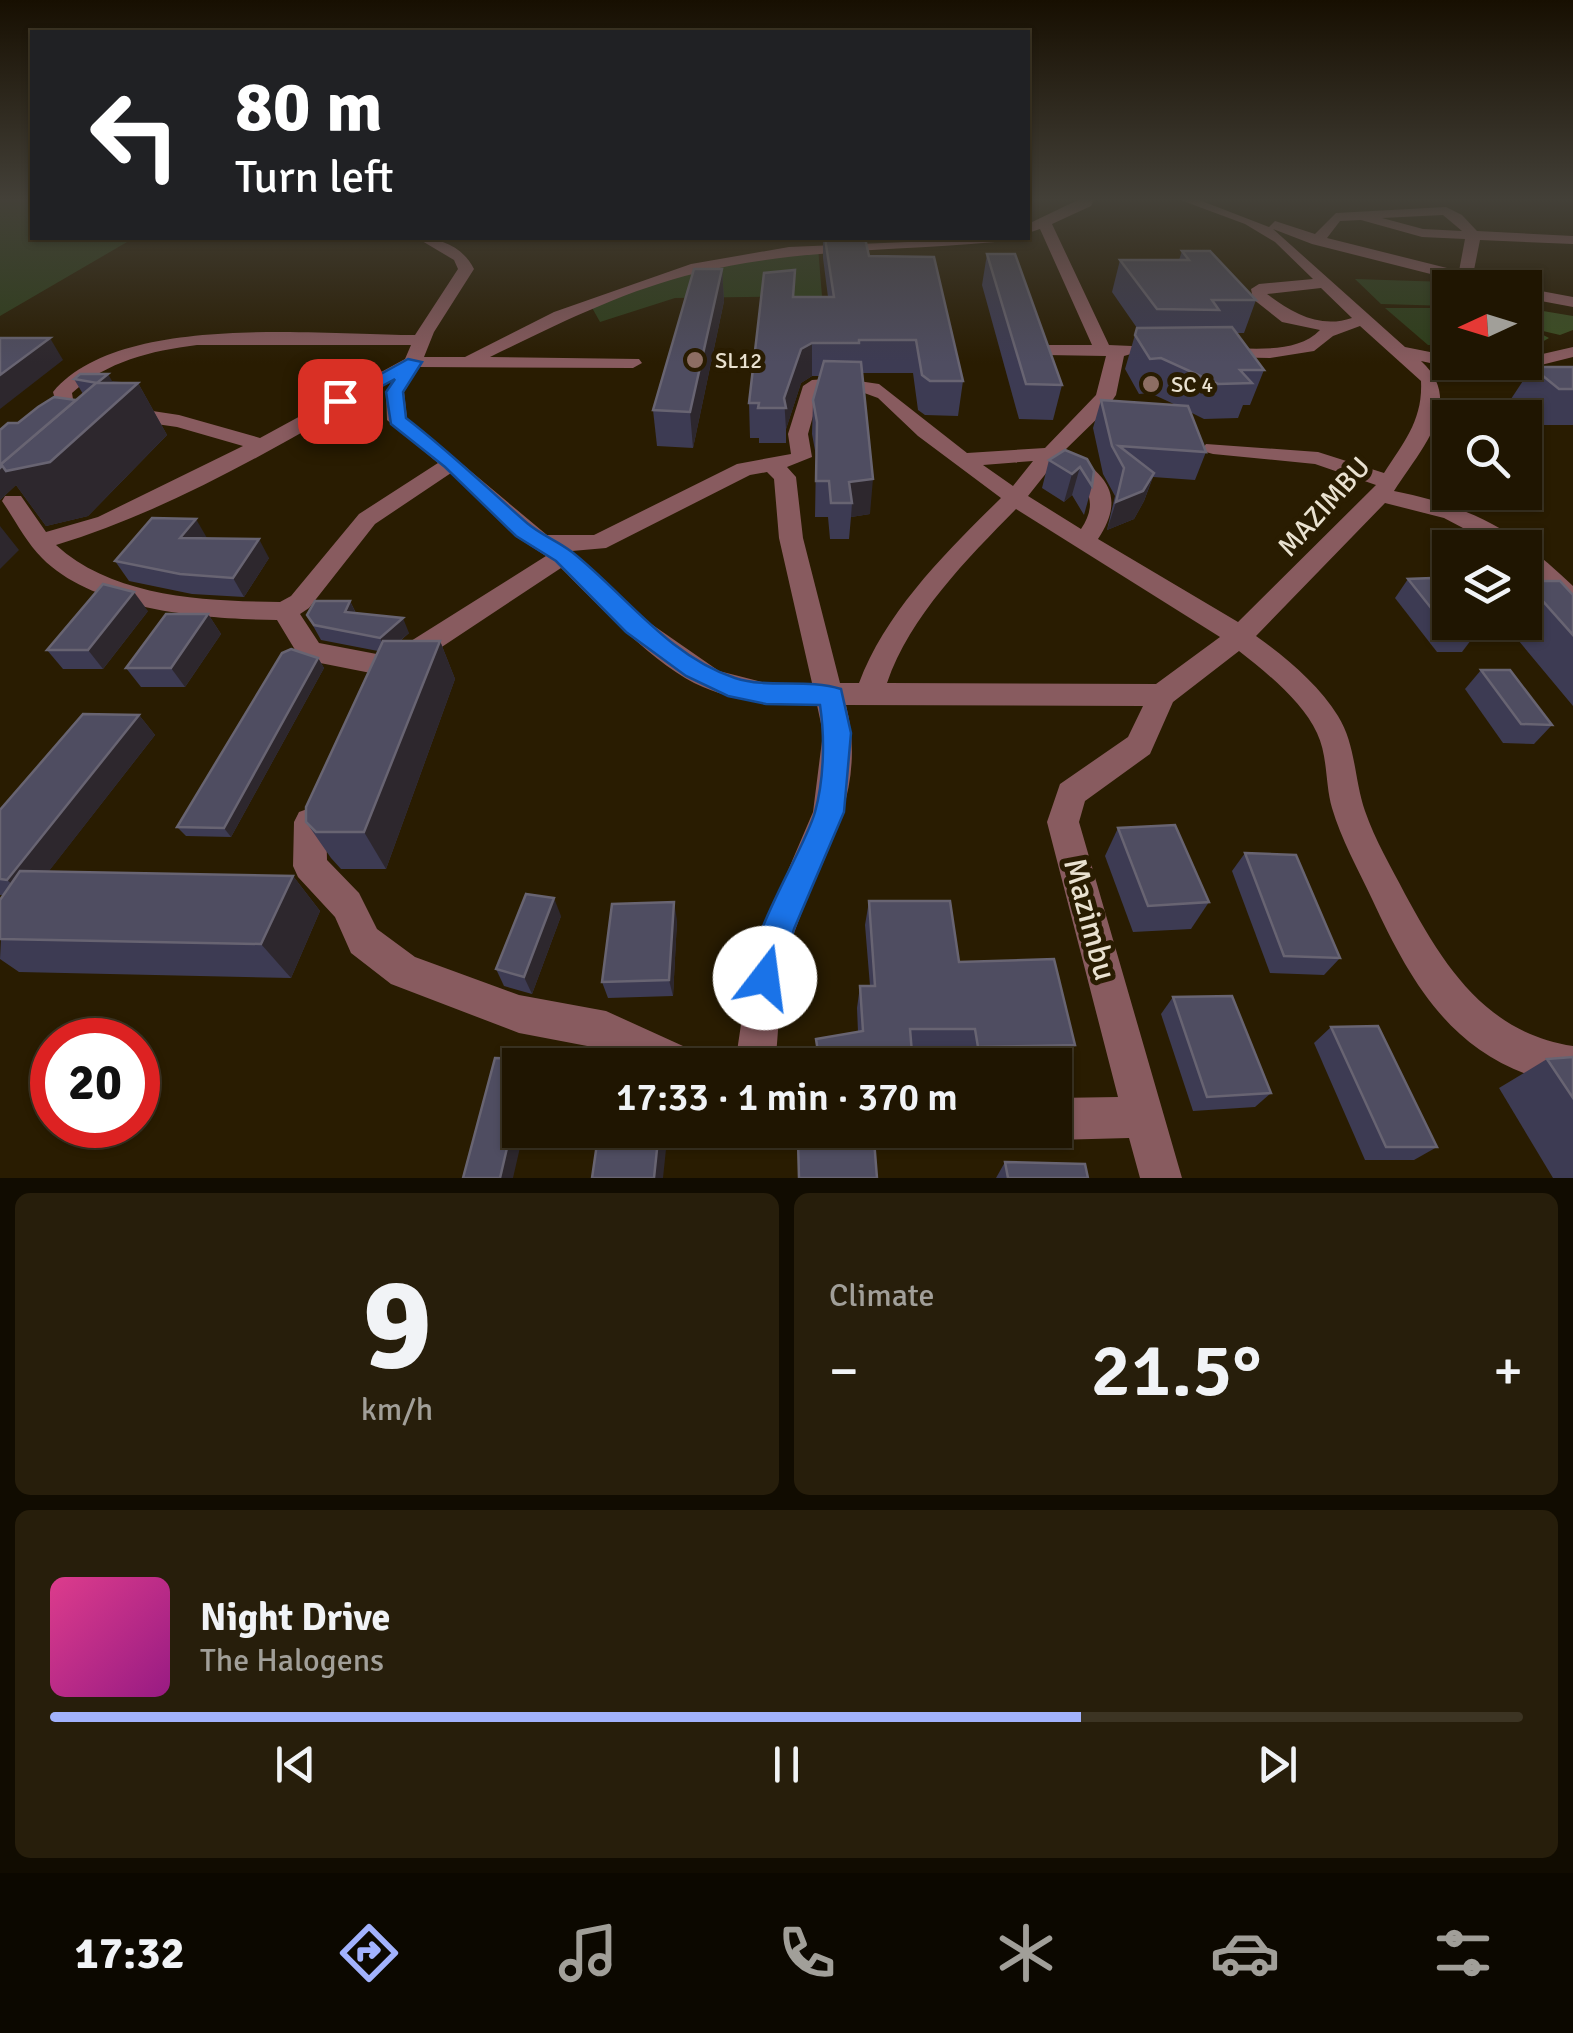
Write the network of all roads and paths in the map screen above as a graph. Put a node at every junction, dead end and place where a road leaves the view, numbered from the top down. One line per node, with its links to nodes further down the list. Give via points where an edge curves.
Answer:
1 (452, 253): 14 (street, via 466,265 463,276)
2 (778, 253): 21 (street, via 692,269 560,316)
3 (1052, 253): 15 (street)
4 (1293, 253): 7 (street)
5 (1370, 253): 6 (street)
6 (1440, 270)
7 (1326, 283): 10 (street); 11 (street, via 1274,285 1260,288 1258,296 1288,318)
8 (1542, 296): 9 (street)
9 (1573, 302)
10 (1363, 320): 11 (street); 17 (street)
11 (1336, 328): 16 (street, via 1302,349)
12 (1046, 350): 15 (street)
13 (1155, 350): 15 (street)
14 (419, 351): 21 (street); 27 (street); 27 (street, via 161,344 93,368 62,392 73,408 179,421); 31 (street, via 395,392 397,420)
15 (1110, 351): 29 (street, via 1106,394)
16 (1199, 351)
17 (1401, 351): 19 (street); 25 (street)
18 (1573, 352): 20 (street)
19 (1432, 358)
20 (1542, 359)
21 (463, 362): 22 (street)
22 (633, 362)
23 (1542, 372): 24 (street)
24 (1573, 372)
25 (1427, 376): 26 (street); 33 (street, MAZIMBU, via 1432,404 1426,425)
26 (1432, 376)
27 (262, 444): 38 (street, via 106,522)
28 (1213, 448): 33 (street, via 1318,458)
29 (1055, 453): 30 (street); 34 (street); 37 (street, via 1083,469 1101,496 1102,515)
30 (964, 460): 32 (street, via 877,389 825,385 809,391 798,434 802,457); 34 (street)
31 (452, 463): 40 (street, via 523,531); 43 (street, via 366,518 300,602)
32 (772, 466): 39 (street, via 745,469); 46 (street, via 785,477 790,538)
33 (1384, 488): 36 (street); 44 (street, MAZIMBU)
34 (1015, 497): 37 (street); 47 (street, via 955,557 884,653)
35 (13, 501): 38 (street)
36 (1492, 530)
37 (1085, 540): 44 (street)
38 (42, 541): 43 (street, via 68,568 127,593 190,606)
39 (598, 543): 40 (street); 40 (street)
40 (558, 554): 43 (street, via 391,668 310,651); 46 (street, via 635,626 710,679 753,693)
41 (1542, 570): 42 (street)
42 (1573, 601)
43 (285, 611)
44 (1242, 635): 45 (street, MAZIMBU); 51 (street, via 1331,728 1352,820 1423,957 1463,1014 1506,1045)
45 (1162, 695): 47 (street); 52 (street, Mazimbu, via 1139,745 1071,793 1064,822)
46 (832, 696): 47 (street); 50 (street, via 838,733 829,812 769,957)
47 (868, 696)
48 (310, 822): 49 (street, via 310,866 347,905 376,953 456,994 606,1030)
49 (644, 1048)
50 (758, 1048)
51 (1573, 1066)
52 (1141, 1117): 53 (street); 54 (street, Mazimbu)
53 (1072, 1119)
54 (1161, 1178)

